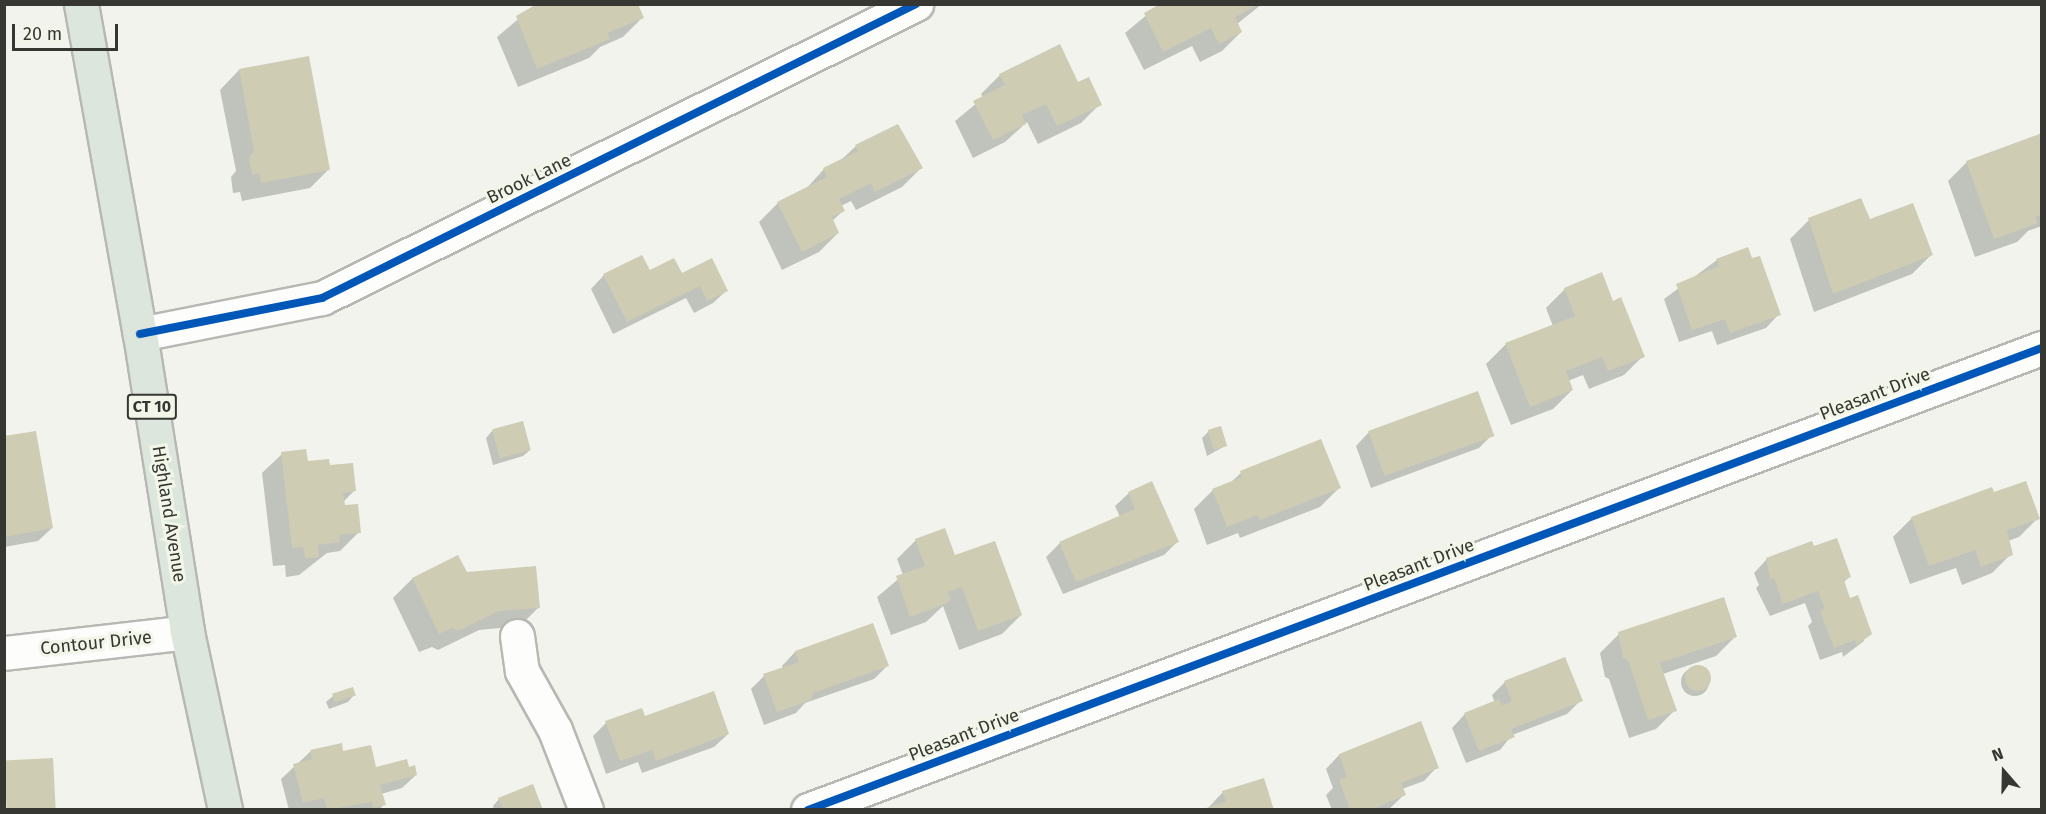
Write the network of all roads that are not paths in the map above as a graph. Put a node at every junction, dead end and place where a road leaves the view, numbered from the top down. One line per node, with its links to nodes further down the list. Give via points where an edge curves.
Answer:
1 (81, 4): 3 (highway, Highland Avenue / CT 10)
2 (916, 4): 3 (street, Brook Lane, via 322,298)
3 (140, 334): 5 (highway, Highland Avenue / CT 10)
4 (2042, 348): 10 (street, Pleasant Drive)
5 (187, 632): 7 (street, Contour Drive); 8 (highway, Highland Avenue / CT 10)
6 (517, 636): 9 (street, via 522,671 555,730)
7 (4, 653)
8 (225, 810)
9 (586, 810)
10 (808, 810)

